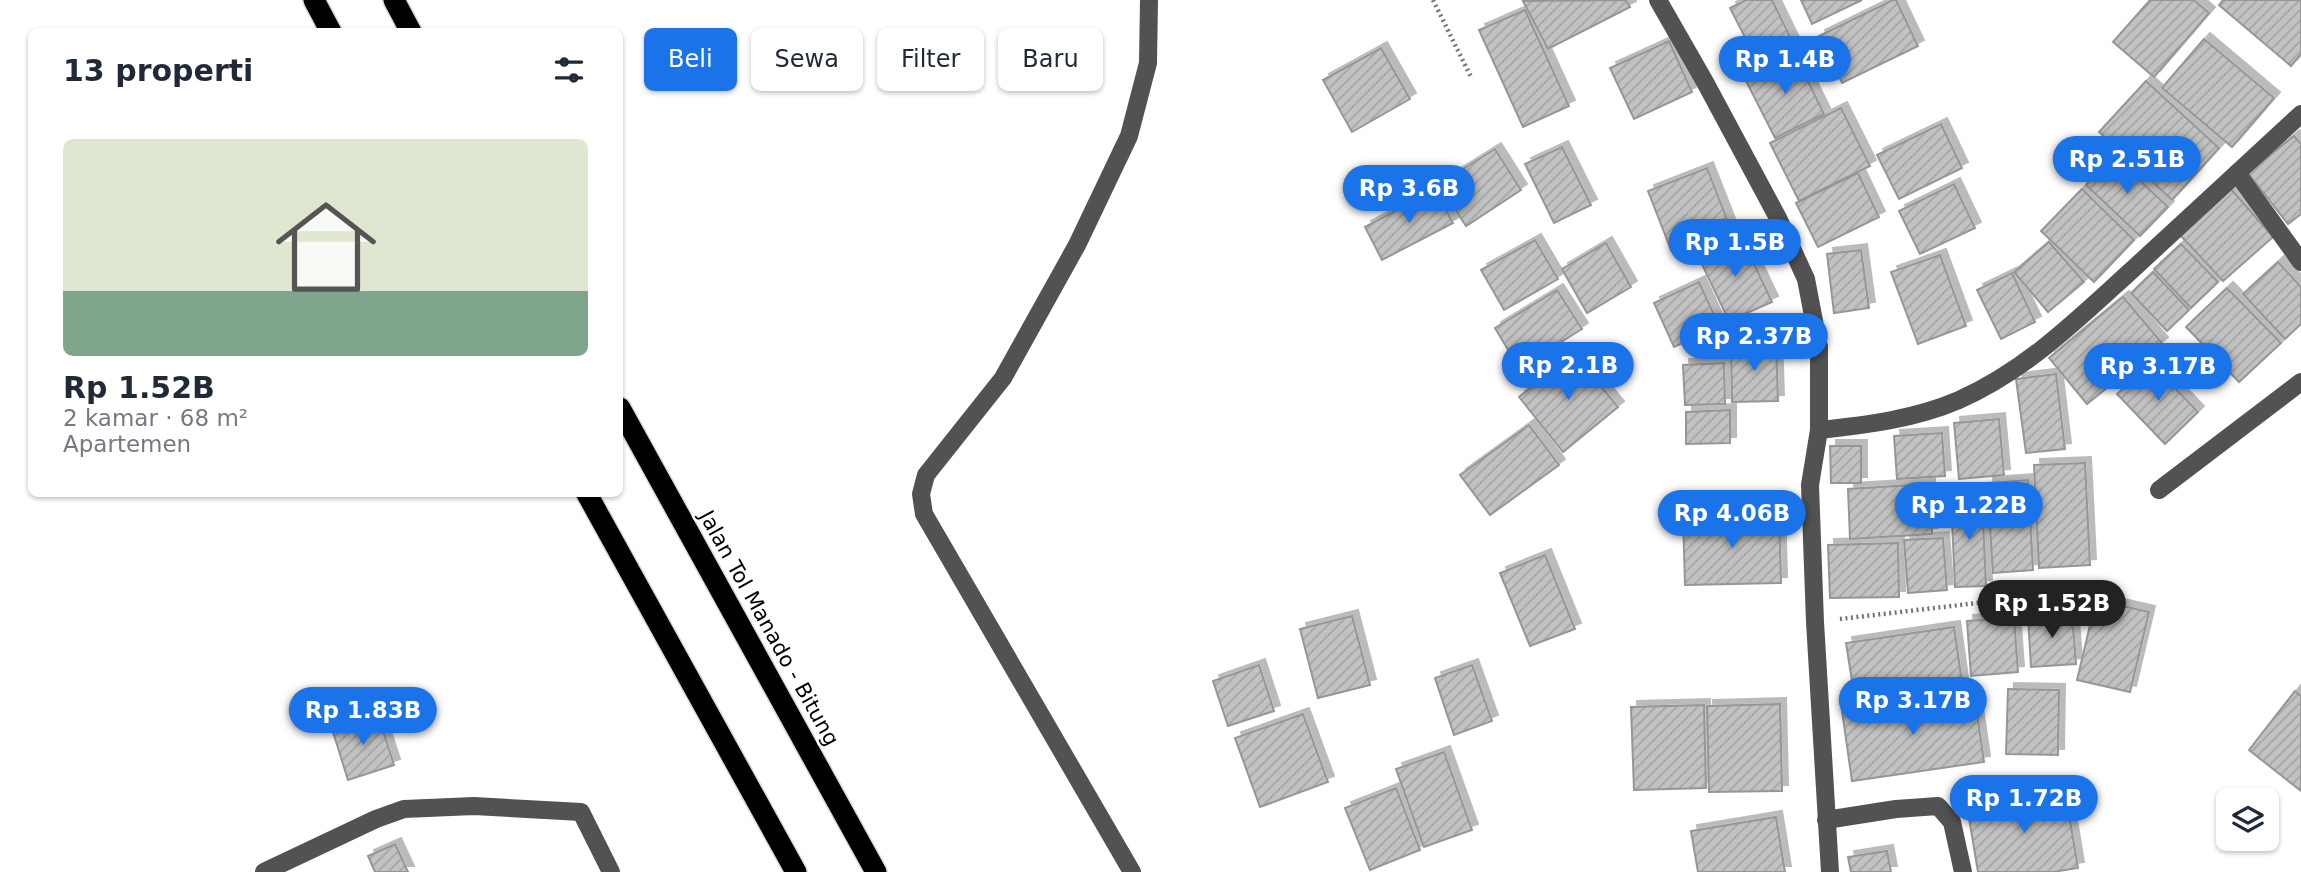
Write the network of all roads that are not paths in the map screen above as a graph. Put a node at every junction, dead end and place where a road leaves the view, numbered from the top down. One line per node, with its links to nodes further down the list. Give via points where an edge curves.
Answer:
1 (314, 0): 5 (highway)
2 (394, 0): 6 (highway)
3 (1149, 0): 20 (street, via 1148,63 1129,136 1077,245 1003,378 926,475 921,494 924,514)
4 (1658, 0): 12 (street, via 1772,207 1806,279 1819,347)
5 (329, 28)
6 (409, 28)
7 (2301, 114): 8 (street)
8 (2237, 173): 9 (street); 12 (street, via 2053,341 2007,375 1923,414)
9 (2301, 262)
10 (2301, 382): 13 (street)
11 (623, 413): 19 (highway, Jalan Tol Manado - Bitung)
12 (1819, 430): 15 (street, via 1811,485)
13 (2160, 490)
14 (589, 497): 18 (highway)
15 (1826, 820): 21 (street); 22 (street, via 1938,806 1952,822)
16 (264, 872): 17 (street, via 404,809 474,806 581,812)
17 (611, 872)
18 (796, 872)
19 (876, 872)
20 (1132, 872)
21 (1830, 872)
22 (1963, 872)

